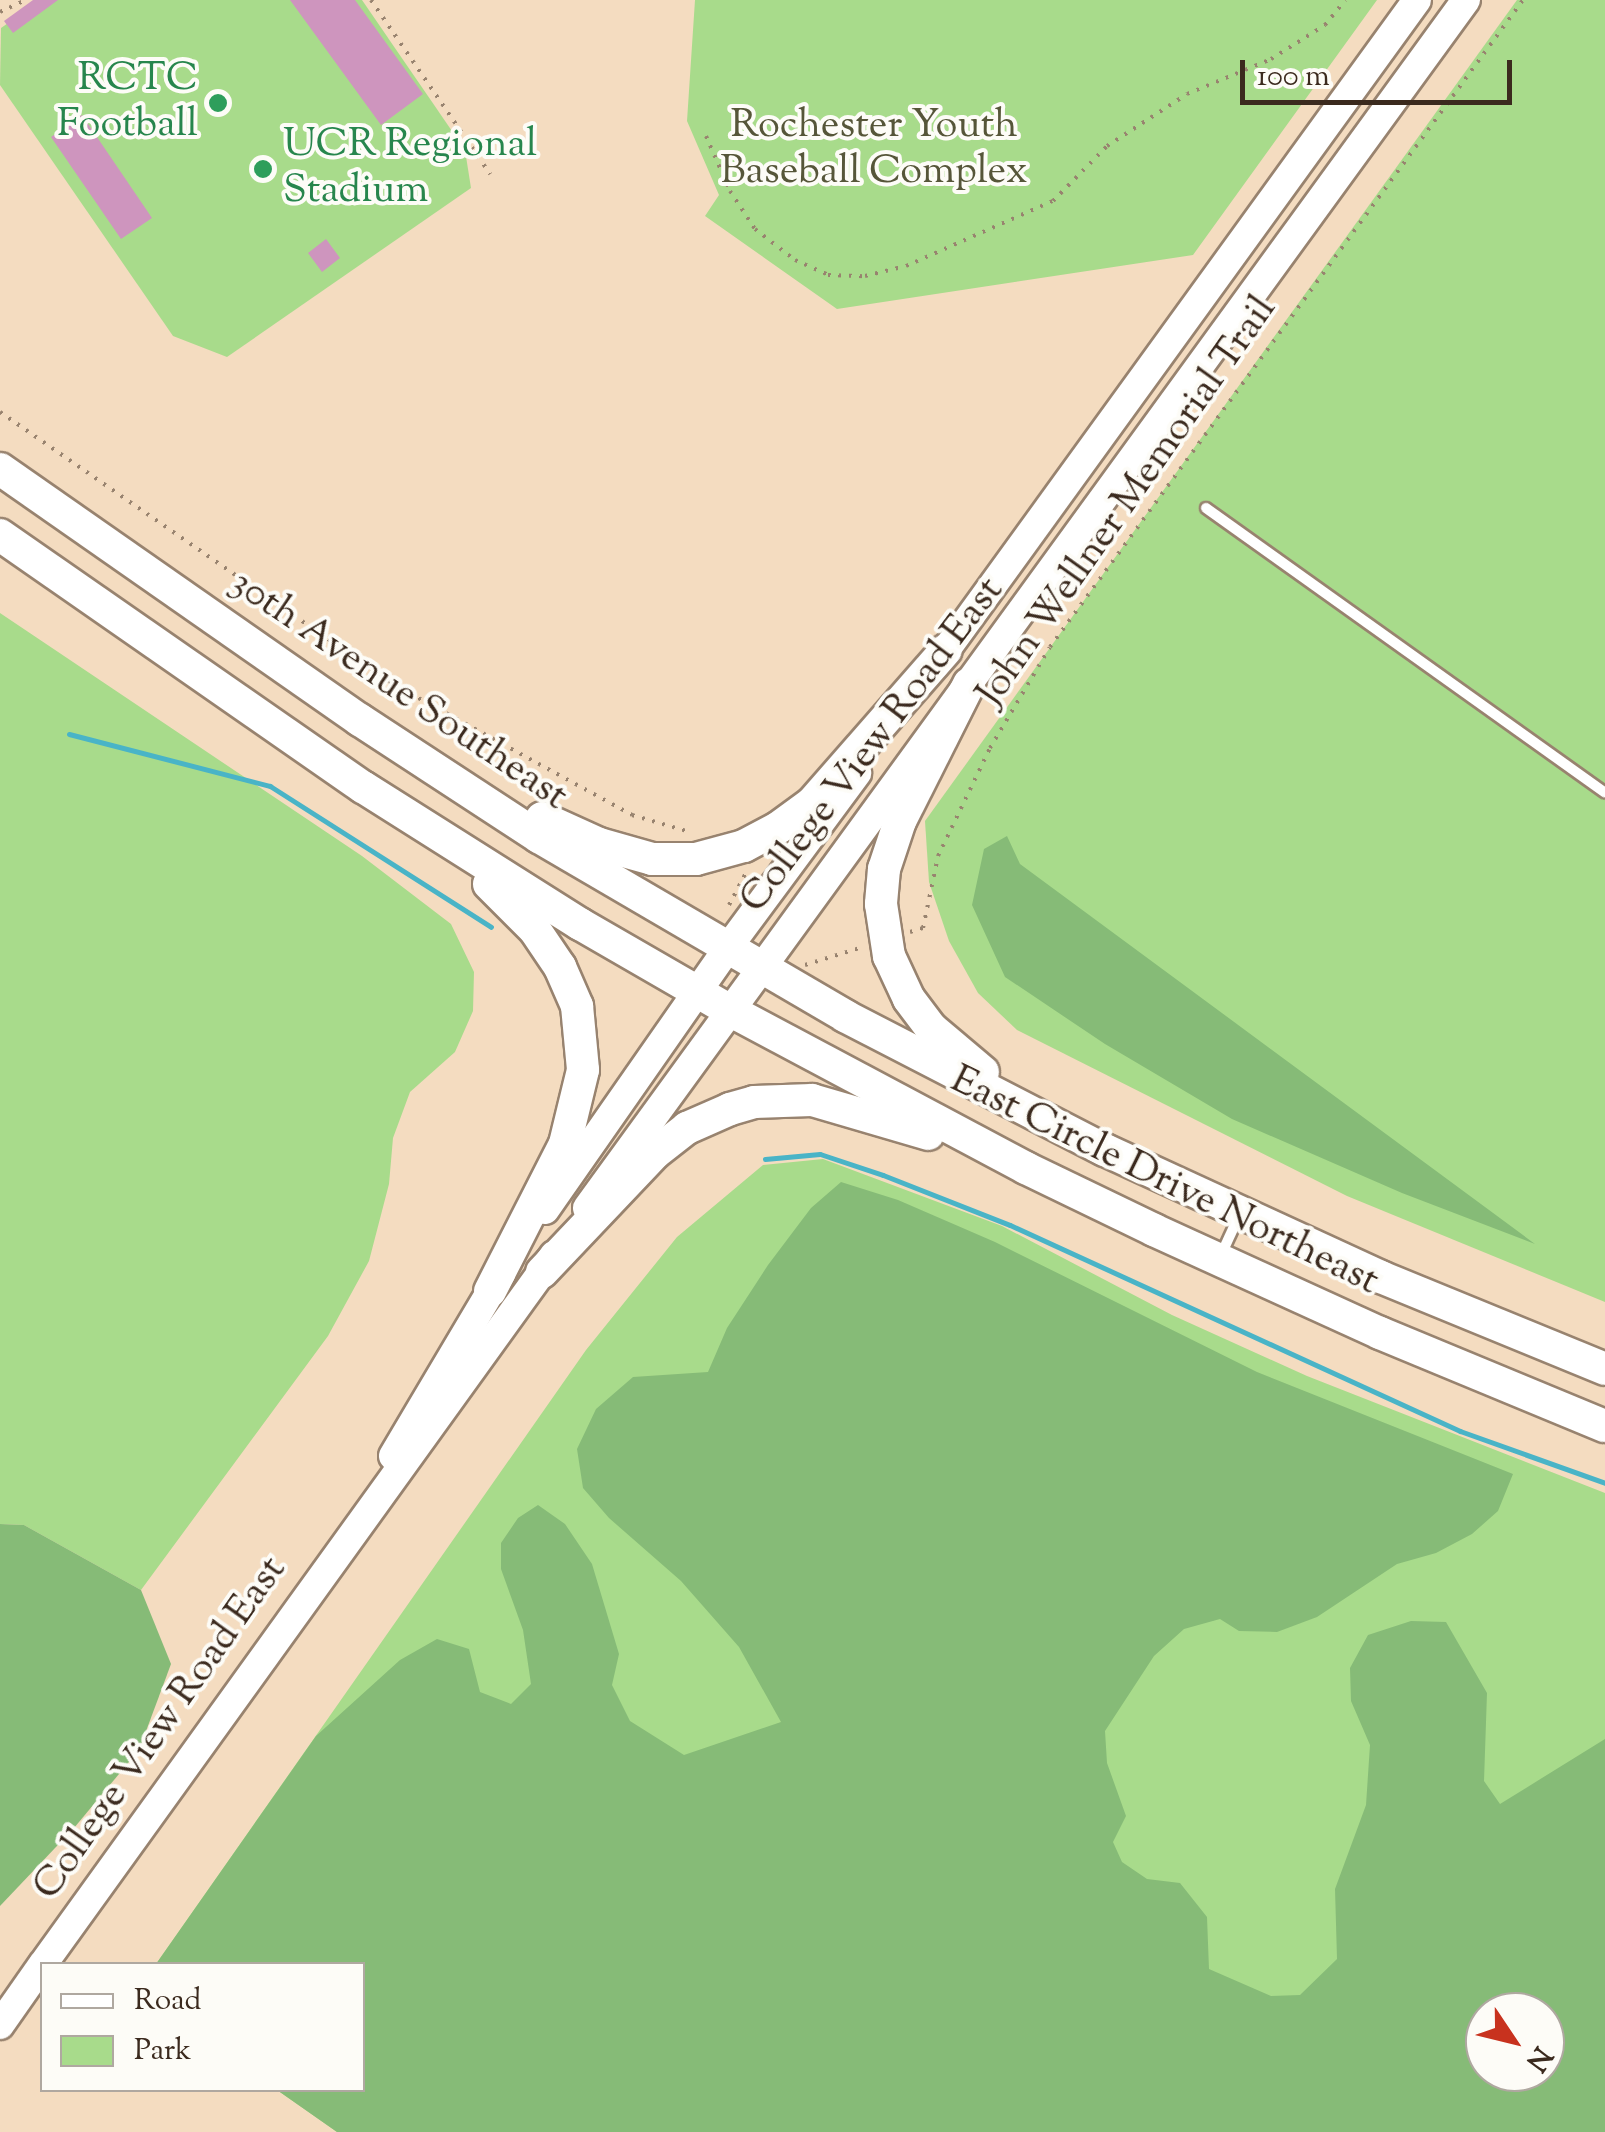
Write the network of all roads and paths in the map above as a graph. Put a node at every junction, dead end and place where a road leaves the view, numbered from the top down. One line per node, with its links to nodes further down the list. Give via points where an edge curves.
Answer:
1 (26, 0): 7 (path)
2 (371, 0): 9 (path)
3 (1344, 0): 8 (path, via 1325,25 1271,59 1186,94 1108,146 1053,201 906,266 864,276 828,275 794,260 756,228 730,191)
4 (1417, 0): 14 (main road, College View Road East)
5 (1466, 0): 15 (main road, College View Road East)
6 (1523, 0): 22 (path, John Wellner Memorial Trail, via 1050,647 990,748 938,856 922,928)
7 (0, 12)
8 (706, 136)
9 (490, 174)
10 (0, 412): 19 (path, via 391,684 632,815)
11 (0, 469): 16 (main road, 30th Avenue Southeast)
12 (1206, 508): 18 (lane)
13 (0, 536): 17 (main road)
14 (946, 650): 20 (main road, via 812,803); 21 (main road, College View Road East)
15 (970, 684): 22 (main road, via 890,847 882,882); 23 (main road, College View Road East)
16 (402, 748): 20 (main road, via 633,856 683,860); 21 (main road, 30th Avenue Southeast, via 539,838)
17 (363, 787): 24 (main road); 31 (main road, via 519,912 560,967 578,1006 583,1070 576,1112 538,1204)
18 (1605, 793)
19 (693, 833)
20 (744, 846): 21 (path, via 748,869 722,919)
21 (733, 940): 23 (main road, 30th Avenue Southeast); 24 (main road, College View Road East)
22 (885, 940): 23 (path, John Wellner Memorial Trail, via 797,968); 26 (main road, via 909,999 943,1040)
23 (765, 960): 25 (main road, College View Road East); 26 (main road, East Circle Drive Northeast)
24 (696, 992): 25 (main road, East Circle Drive Northeast); 31 (main road, College View Road East)
25 (729, 1010): 27 (main road, East Circle Drive Northeast); 30 (main road, College View Road East)
26 (1105, 1150): 28 (main road, East Circle Drive Northeast)
27 (1026, 1168): 29 (main road, East Circle Drive Northeast); 30 (main road, via 832,1103 754,1102 704,1119 667,1142)
28 (1240, 1213): 29 (lane); 32 (main road, East Circle Drive Northeast)
29 (1218, 1260): 33 (main road, East Circle Drive Northeast)
30 (542, 1272): 34 (main road, College View Road East)
31 (490, 1292): 34 (main road, College View Road East)
32 (1605, 1369)
33 (1605, 1426)
34 (345, 1540): 35 (main road, College View Road East)
35 (45, 1962)
36 (40, 1969): 37 (main road, College View Road East)
37 (0, 2026)

